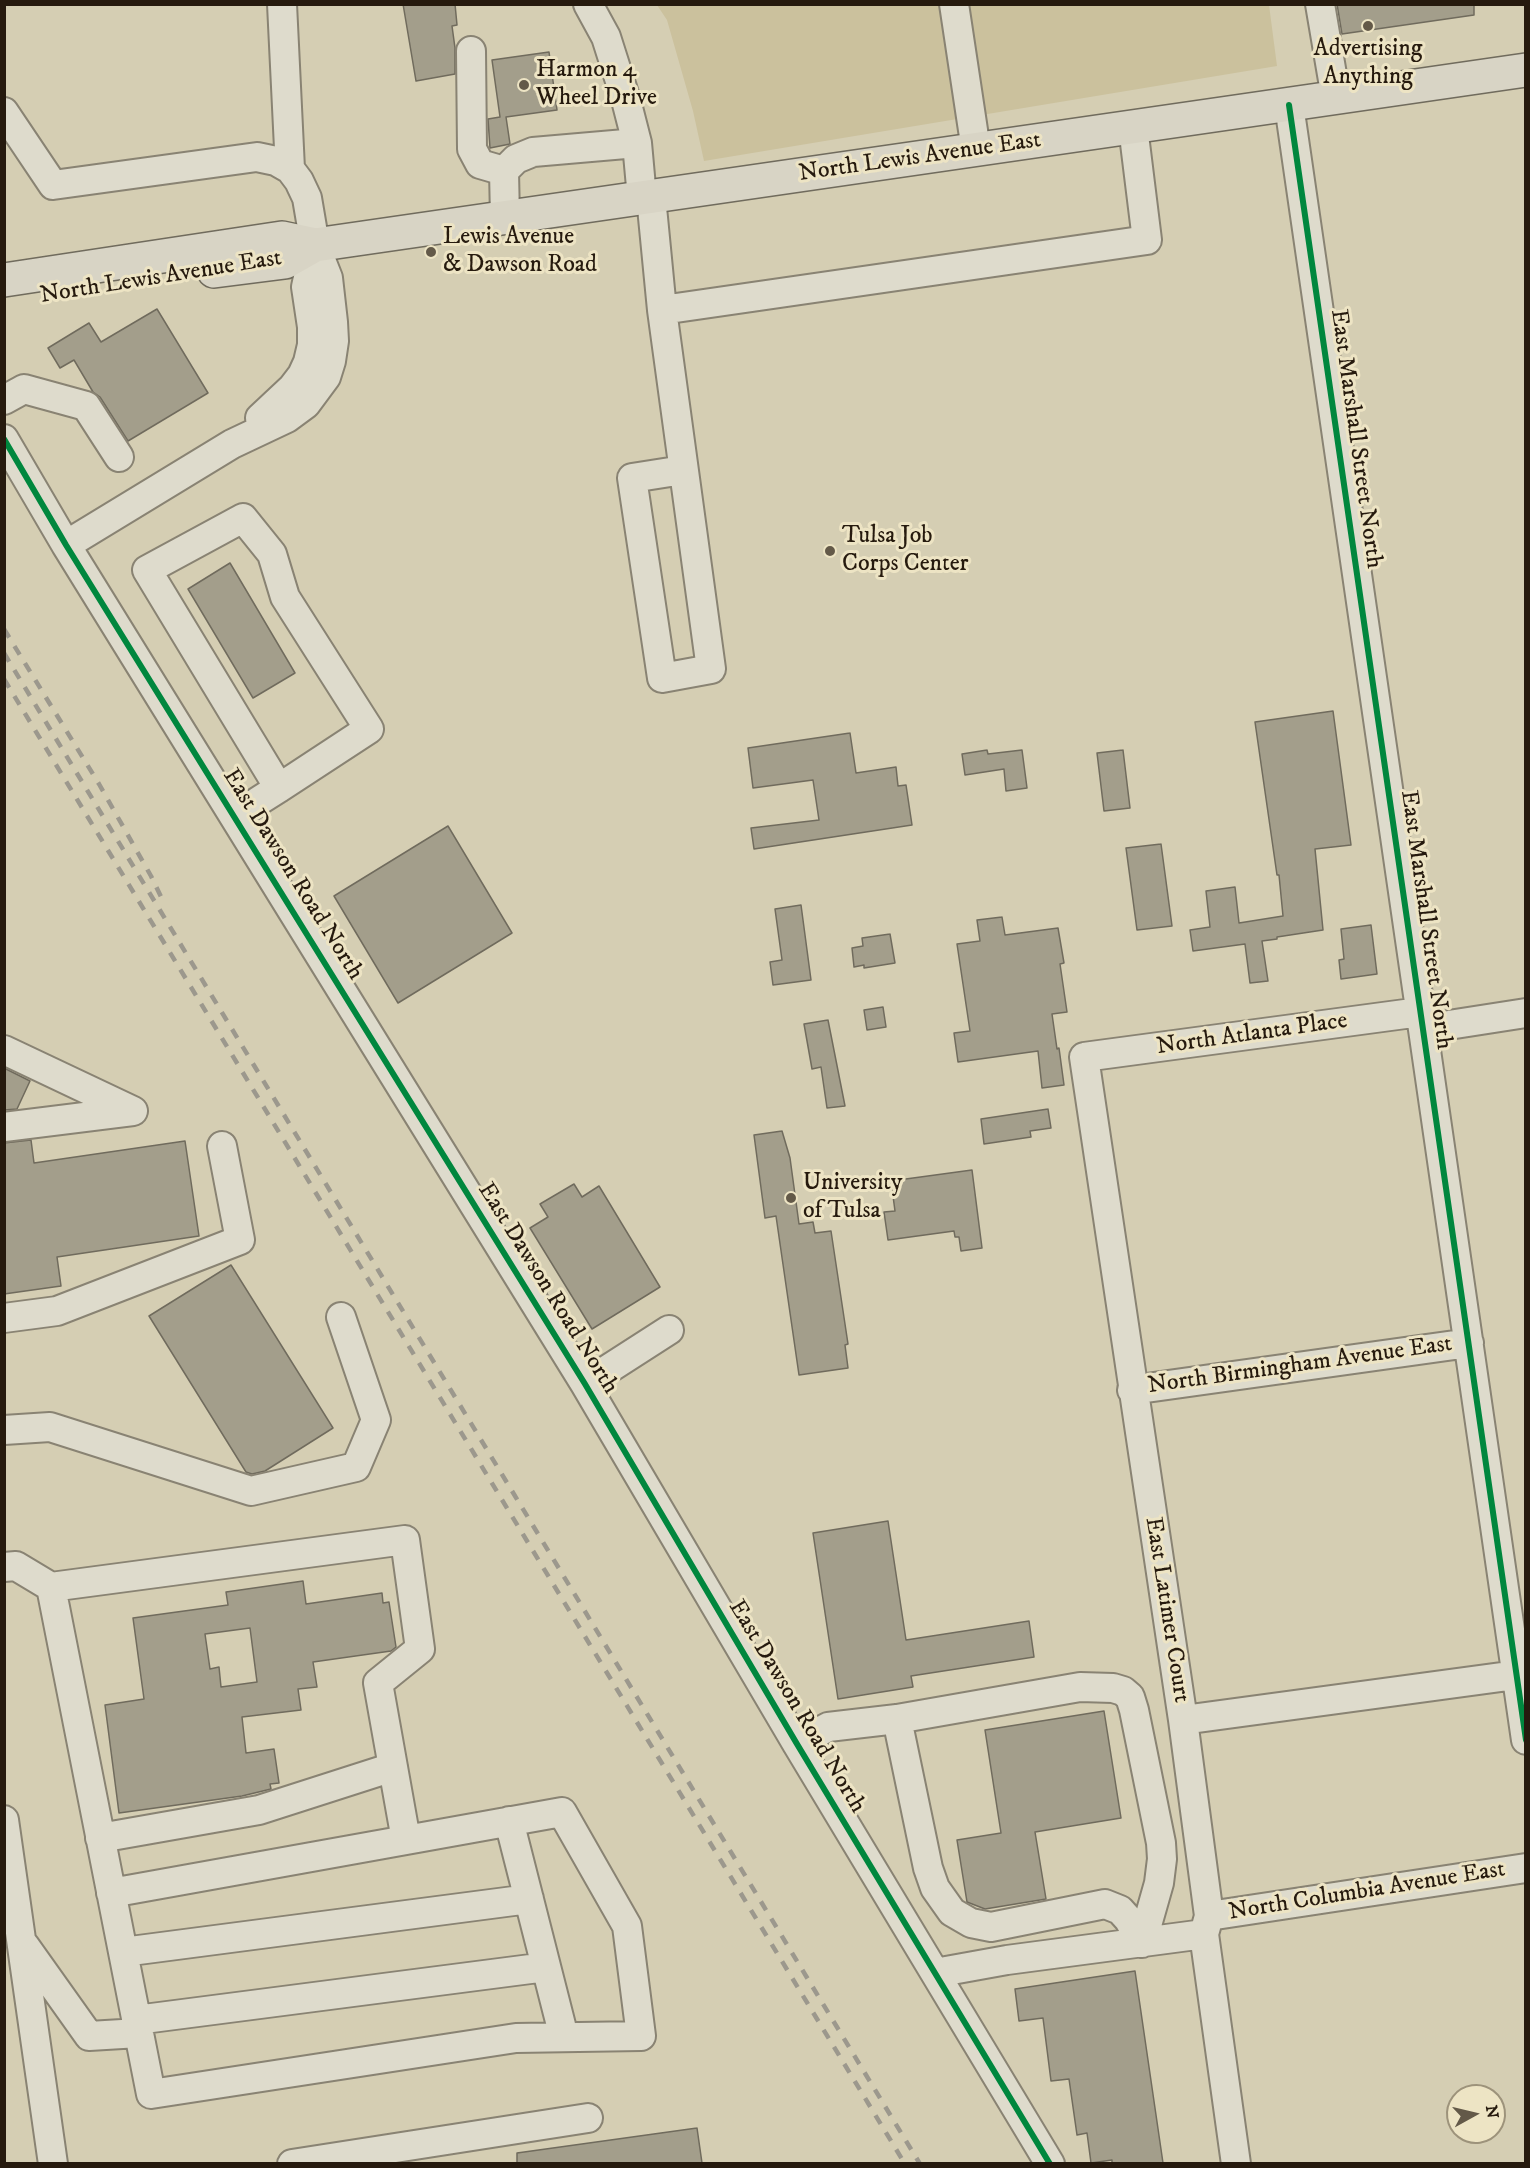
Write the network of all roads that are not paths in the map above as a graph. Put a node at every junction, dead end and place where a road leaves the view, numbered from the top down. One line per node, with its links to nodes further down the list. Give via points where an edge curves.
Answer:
1 (282, 4): 13 (street)
2 (588, 4): 11 (street, via 606,37)
3 (954, 4): 12 (street)
4 (1320, 4): 7 (street)
5 (471, 51): 14 (street, via 472,149 480,164)
6 (1526, 70): 7 (main road, North Lewis Avenue East)
7 (1336, 98): 8 (main road, North Lewis Avenue East)
8 (1289, 105): 10 (main road, North Lewis Avenue East); 29 (street, East Marshall Street North)
9 (4, 112): 13 (street, via 53,185 257,157)
10 (1133, 128): 12 (main road, North Lewis Avenue East); 20 (street, via 1148,240)
11 (637, 143): 14 (street, via 533,152 516,159); 15 (street)
12 (976, 150): 15 (main road, North Lewis Avenue East)
13 (290, 169): 17 (street, via 307,198)
14 (504, 171): 16 (street)
15 (647, 197): 16 (main road, North Lewis Avenue East); 20 (street)
16 (505, 218): 17 (main road, North Lewis Avenue East)
17 (315, 245): 18 (main road, North Lewis Avenue East, via 282,238); 19 (main road, North Lewis Avenue East, via 285,262); 25 (street, via 328,278 334,341 326,377 306,404)
18 (4, 280)
19 (4, 302)
20 (662, 310): 24 (street)
21 (4, 400): 23 (street, via 24,389 86,406)
22 (4, 439): 25 (street, East Dawson Road North)
23 (119, 457)
24 (683, 470): 24 (street, via 711,669 662,678 632,478)
25 (66, 545): 27 (street, East Dawson Road North)
26 (279, 788): 26 (street, via 369,729 285,597 272,554 243,518 147,570); 27 (street)
27 (235, 817): 38 (street, East Dawson Road North)
28 (1526, 1013): 29 (street, North Atlanta Place)
29 (1421, 1020): 31 (street, North Atlanta Place); 37 (street, East Marshall Street North)
30 (4, 1050): 32 (street, via 133,1111)
31 (1084, 1057): 39 (street, East Latimer Court)
32 (4, 1127)
33 (222, 1146): 35 (street, via 240,1240 57,1311)
34 (341, 1317): 40 (street, via 376,1420 356,1467 251,1491 50,1427)
35 (4, 1318)
36 (669, 1330): 38 (street)
37 (1469, 1342): 39 (street, North Birmingham Avenue East); 43 (street, East Marshall Street North)
38 (585, 1384): 47 (street, East Dawson Road North)
39 (1132, 1390): 45 (street, East Latimer Court)
40 (4, 1430)
41 (4, 1567): 42 (street, via 16,1566)
42 (51, 1587): 48 (street, via 405,1540 420,1649 378,1683); 51 (street)
43 (1516, 1675): 45 (street); 46 (street, East Marshall Street North)
44 (897, 1719): 47 (street, via 828,1727); 59 (street, via 928,1868 934,1888 952,1911 971,1923 991,1927 1105,1904 1120,1910); 59 (street, via 1080,1687 1113,1688 1130,1697 1162,1859)
45 (1183, 1720): 57 (street, East Latimer Court)
46 (1526, 1740)
47 (797, 1744): 62 (street, East Dawson Road North)
48 (393, 1767): 51 (street, via 259,1810); 52 (street)
49 (4, 1820): 54 (street)
50 (509, 1821): 52 (street); 56 (street); 64 (street, via 562,1812 627,1926 641,2036)
51 (100, 1838): 55 (street)
52 (406, 1840): 55 (street)
53 (1526, 1868): 57 (street, North Columbia Avenue East)
54 (9, 1882): 58 (street)
55 (111, 1893): 60 (street)
56 (529, 1899): 60 (street); 61 (street)
57 (1206, 1925): 59 (street, North Columbia Avenue East); 70 (street, East Latimer Court)
58 (22, 1942): 63 (street, via 89,2036); 67 (street)
59 (1142, 1943): 62 (street, North Columbia Avenue East)
60 (123, 1952): 63 (street)
61 (546, 1966): 63 (street); 64 (street)
62 (934, 1973): 69 (street, East Dawson Road North)
63 (137, 2027): 64 (street, via 151,2094 516,2038)
64 (564, 2037)
65 (588, 2118): 66 (street)
66 (394, 2156): 68 (street)
67 (53, 2163)
68 (292, 2163)
69 (1050, 2163)
70 (1236, 2163)

